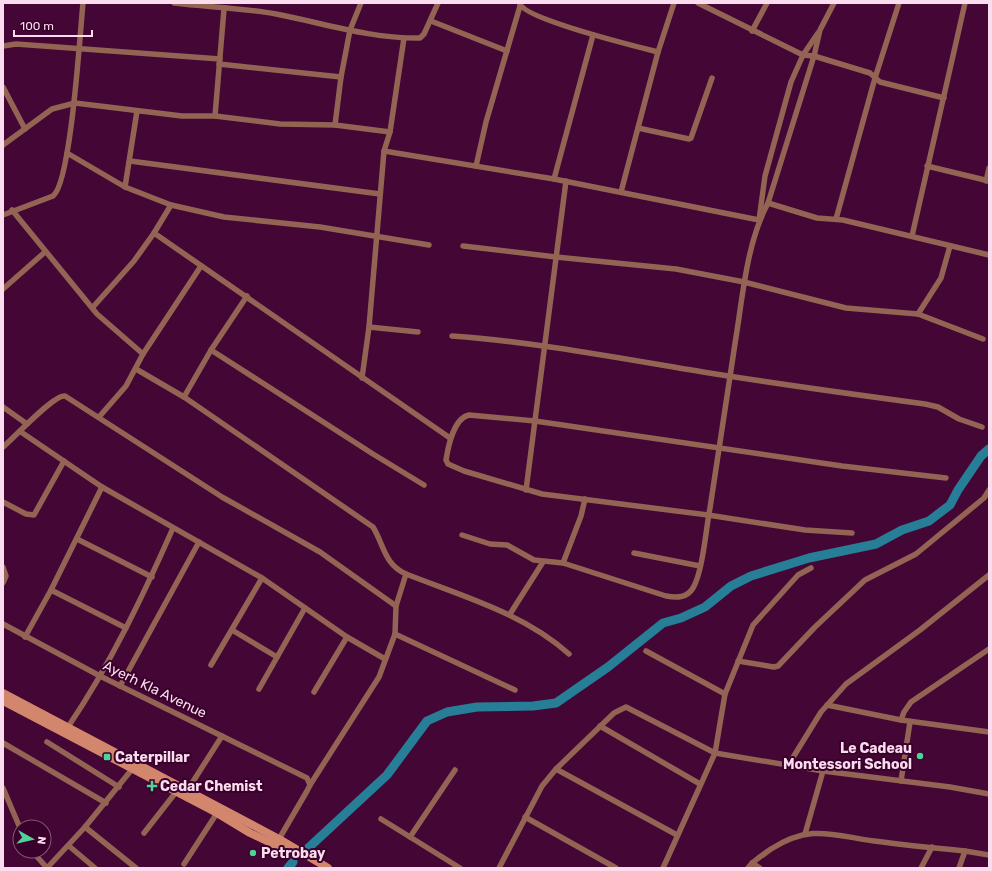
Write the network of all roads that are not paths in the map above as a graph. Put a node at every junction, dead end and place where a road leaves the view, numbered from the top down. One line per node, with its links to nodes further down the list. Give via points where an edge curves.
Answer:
1 (83, 3): 20 (street)
2 (174, 3): 12 (street)
3 (361, 3): 14 (street)
4 (438, 3): 13 (street)
5 (674, 3): 22 (street)
6 (698, 3): 16 (street)
7 (767, 3): 16 (street)
8 (834, 3): 15 (street)
9 (899, 3): 28 (street)
10 (965, 3): 30 (street)
11 (520, 5): 17 (street, via 523,10 536,16); 21 (street)
12 (224, 9): 14 (street, via 263,12); 25 (street)
13 (431, 21): 18 (street, via 420,38); 21 (street)
14 (350, 30): 18 (street); 26 (street)
15 (820, 30): 23 (street); 24 (street)
16 (752, 31): 23 (street)
17 (593, 35): 22 (street); 46 (street)
18 (404, 38): 37 (street)
19 (3, 46): 20 (street, via 16,44)
20 (79, 49): 25 (street, via 150,53); 31 (street)
21 (507, 50): 43 (street)
22 (658, 52): 36 (street)
23 (804, 55): 24 (street); 57 (street, via 791,82 767,168)
24 (814, 56): 28 (street, via 870,72); 52 (street)
25 (220, 62): 26 (street); 33 (street)
26 (341, 77): 34 (street)
27 (712, 78): 36 (street, via 692,138)
28 (875, 78): 30 (street, via 880,82); 56 (street)
29 (3, 86): 35 (street)
30 (944, 98): 44 (street)
31 (75, 103): 32 (street); 35 (street, via 52,109); 41 (street)
32 (137, 111): 33 (street, via 182,116); 42 (street)
33 (215, 116): 34 (street, via 280,124)
34 (335, 125): 37 (street)
35 (25, 128): 38 (street)
36 (638, 128): 50 (street)
37 (390, 132): 40 (street)
38 (6, 139): 39 (street)
39 (3, 145)
40 (384, 151): 43 (street); 51 (street)
41 (67, 153): 49 (street); 54 (street, via 56,194)
42 (130, 161): 49 (street); 51 (street)
43 (476, 166): 46 (street)
44 (927, 166): 48 (street); 59 (street)
45 (989, 168): 48 (street)
46 (554, 179): 47 (street)
47 (566, 181): 50 (street); 66 (street)
48 (987, 181)
49 (125, 187): 53 (street)
50 (621, 192): 57 (street)
51 (380, 194): 60 (street)
52 (768, 203): 56 (street, via 817,218); 57 (street)
53 (171, 205): 58 (street); 60 (street, via 224,217 320,227)
54 (12, 210): 55 (street); 64 (street)
55 (3, 215)
56 (836, 219): 59 (street)
57 (759, 220): 68 (street)
58 (154, 233): 67 (street); 71 (street, via 134,261)
59 (912, 236): 63 (street)
60 (377, 237): 61 (street); 73 (street)
61 (429, 245)
62 (463, 246): 66 (street)
63 (950, 246): 65 (street); 72 (street, via 941,278)
64 (45, 252): 69 (street); 71 (street)
65 (989, 255)
66 (556, 257): 68 (street, via 671,268); 77 (street)
67 (201, 266): 70 (street); 79 (street)
68 (744, 282): 72 (street, via 846,308); 81 (street)
69 (3, 289)
70 (247, 296): 78 (street); 82 (street)
71 (93, 307): 79 (street, via 101,318)
72 (918, 314): 76 (street)
73 (369, 327): 74 (street); 82 (street)
74 (418, 332)
75 (452, 336): 77 (street)
76 (983, 339)
77 (545, 345): 81 (street); 86 (street)
78 (211, 350): 83 (street); 95 (street)
79 (143, 354): 80 (street)
80 (136, 369): 83 (street); 85 (street, via 126,386)
81 (730, 376): 88 (street, via 938,407 959,419); 92 (street)
82 (362, 378): 90 (street)
83 (184, 397): 113 (street, via 373,527 392,565)
84 (3, 407): 87 (street)
85 (99, 417): 87 (street, via 62,396); 119 (street, via 222,497 320,552)
86 (535, 421): 90 (street, via 467,415); 92 (street); 97 (street)
87 (27, 424): 89 (street)
88 (982, 427)
89 (21, 432): 91 (street); 93 (street)
90 (450, 438): 97 (street, via 446,460 448,464)
91 (3, 447)
92 (719, 447): 94 (street, via 842,466); 101 (street)
93 (64, 461): 96 (street); 100 (street, via 34,515 26,514)
94 (946, 478)
95 (424, 485)
96 (102, 487): 102 (street); 105 (street)
97 (526, 490): 99 (street, via 552,496)
98 (989, 490): 133 (street, via 984,498 916,554 865,580 778,666)
99 (585, 499): 101 (street); 109 (street)
100 (3, 502)
101 (708, 515): 103 (street, via 805,530); 110 (street)
102 (173, 528): 106 (street); 115 (street)
103 (852, 533)
104 (462, 536): 108 (street, via 490,544 507,545 529,558)
105 (77, 539): 115 (street); 118 (street)
106 (199, 542): 116 (street); 136 (street)
107 (634, 553): 110 (street)
108 (543, 562): 109 (street); 121 (street)
109 (563, 563): 110 (street, via 676,598 684,596 694,586)
110 (700, 566)
111 (3, 568): 117 (street, via 6,576)
112 (811, 568): 133 (street, via 798,575 759,616)
113 (406, 574): 119 (street); 121 (street)
114 (989, 575): 143 (street, via 920,630 855,675)
115 (152, 577): 123 (street)
116 (262, 578): 120 (street); 124 (street)
117 (3, 583)
118 (51, 590): 123 (street); 126 (street)
119 (396, 606): 125 (street)
120 (305, 608): 127 (street); 131 (street)
121 (510, 614): 130 (street, via 551,639)
122 (3, 624): 126 (street, Ayerh Kla Avenue)
123 (126, 628): 135 (street)
124 (232, 630): 131 (street); 134 (street)
125 (395, 634): 132 (street); 138 (street)
126 (25, 637): 135 (street, Ayerh Kla Avenue)
127 (347, 637): 132 (street); 139 (street)
128 (989, 649): 144 (street, via 911,702)
129 (646, 651): 141 (street)
130 (569, 654)
131 (277, 657): 137 (street)
132 (385, 659): 160 (street, via 378,677)
133 (738, 661): 141 (street)
134 (211, 665)
135 (100, 676): 136 (street, Ayerh Kla Avenue); 147 (street)
136 (120, 686): 149 (street, Ayerh Kla Avenue)
137 (259, 690)
138 (515, 690)
139 (314, 692)
140 (3, 693): 147 (main road)
141 (725, 694): 152 (street)
142 (3, 700): 154 (main road)
143 (827, 705): 144 (street); 153 (street)
144 (901, 720): 145 (street)
145 (910, 722): 148 (street); 158 (street)
146 (600, 726): 152 (street, via 614,713 626,707); 155 (street); 159 (street)
147 (68, 727): 163 (main road)
148 (989, 732)
149 (222, 736): 160 (street, Ayerh Kla Avenue, via 307,778); 163 (street)
150 (46, 742): 161 (street)
151 (3, 743): 166 (street)
152 (715, 753): 153 (street); 159 (street)
153 (789, 764): 157 (street)
154 (133, 768): 161 (street); 164 (main road)
155 (556, 769): 168 (street, via 542,786); 174 (street)
156 (455, 770): 175 (street)
157 (823, 770): 158 (street); 173 (street)
158 (901, 780): 165 (street)
159 (700, 784): 174 (street)
160 (310, 785): 176 (street)
161 (119, 786): 166 (street)
162 (3, 788): 169 (street)
163 (187, 791): 176 (main road)
164 (176, 792): 167 (main road); 172 (street)
165 (989, 794)
166 (106, 803): 171 (street)
167 (217, 813): 183 (street); 187 (main road)
168 (525, 817): 190 (street); 191 (street)
169 (16, 819)
170 (381, 819): 175 (street)
171 (85, 827): 177 (street); 186 (street)
172 (144, 833)
173 (805, 834): 178 (street, via 829,832 874,841); 182 (street, via 782,842)
174 (677, 835): 192 (street)
175 (410, 837): 189 (street)
176 (278, 839): 188 (main road)
177 (69, 846): 184 (street); 185 (street)
178 (932, 847): 179 (street); 195 (street)
179 (964, 851): 180 (street); 196 (street)
180 (989, 855)
181 (39, 859): 184 (street)
182 (752, 863): 193 (street); 194 (street)
183 (184, 864)
184 (47, 868)
185 (95, 868)
186 (136, 868)
187 (319, 868)
188 (328, 868)
189 (460, 868)
190 (499, 868)
191 (616, 868)
192 (663, 868)
193 (748, 868)
194 (760, 868)
195 (921, 868)
196 (959, 868)

